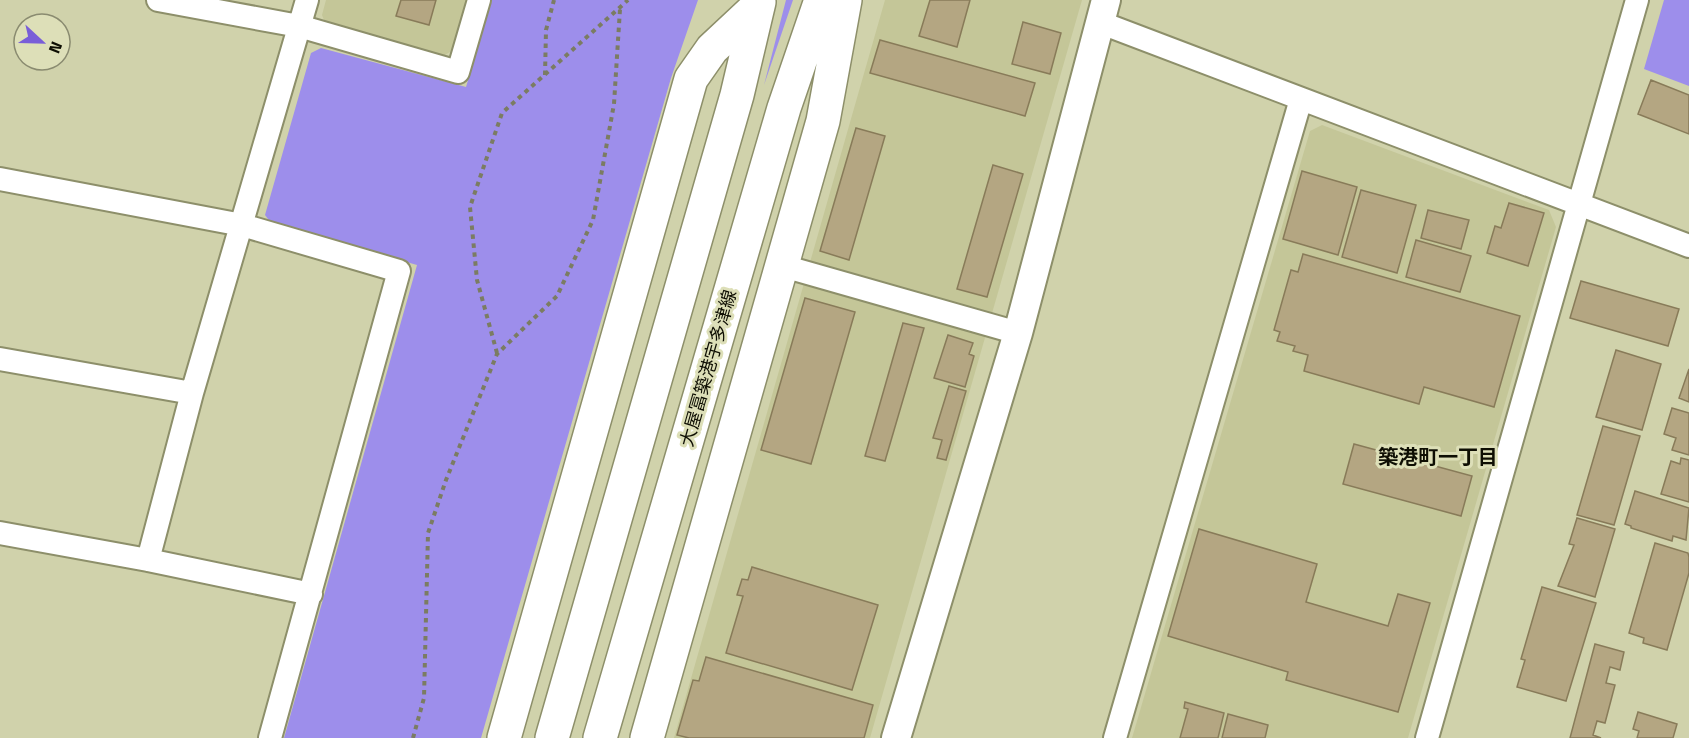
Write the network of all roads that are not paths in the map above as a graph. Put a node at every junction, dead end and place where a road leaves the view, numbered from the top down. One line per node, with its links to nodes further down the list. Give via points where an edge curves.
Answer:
1 (158, 0): 9 (street)
2 (307, 0): 9 (street)
3 (479, 0): 9 (street, via 458,72)
4 (821, 0): 25 (main road, 大屋冨築港宇多津線, via 784,108)
5 (845, 0): 15 (main road, via 823,121)
6 (1637, 0): 12 (street)
7 (758, 3): 23 (main road, via 712,49 691,79); 24 (main road, via 737,95)
8 (1103, 11): 10 (street); 16 (street)
9 (299, 26): 13 (street)
10 (1301, 99): 12 (street); 28 (street)
11 (0, 179): 13 (street)
12 (1579, 204): 14 (street); 29 (street)
13 (242, 225): 18 (street); 21 (street, via 399,271)
14 (1689, 246)
15 (783, 266): 16 (street); 26 (main road)
16 (1018, 333): 27 (street)
17 (0, 359): 18 (street)
18 (192, 393): 20 (street)
19 (0, 533): 20 (street)
20 (148, 560): 21 (street)
21 (311, 594): 22 (street)
22 (270, 738)
23 (504, 738)
24 (552, 738)
25 (600, 738)
26 (647, 738)
27 (896, 738)
28 (1115, 738)
29 (1427, 738)

